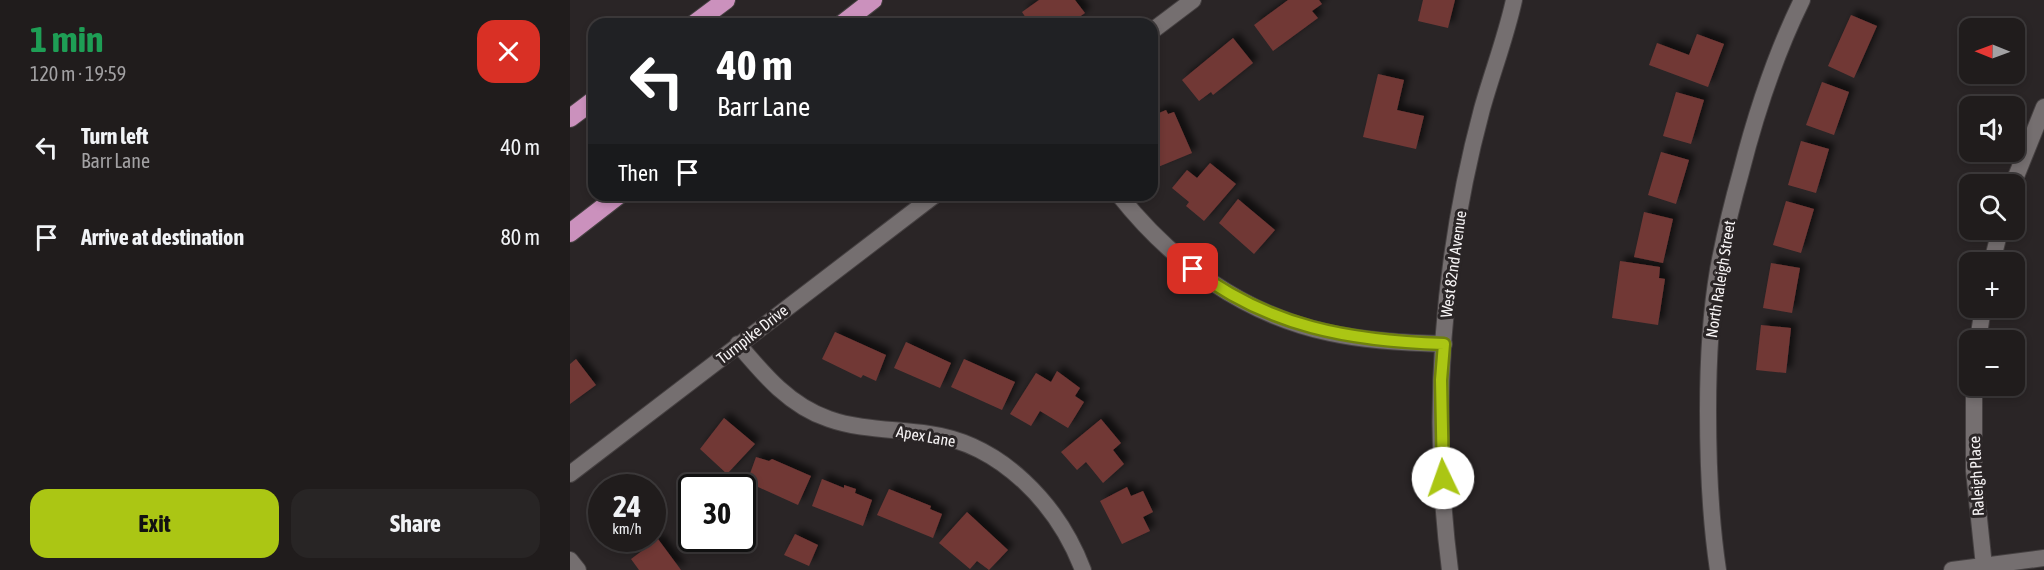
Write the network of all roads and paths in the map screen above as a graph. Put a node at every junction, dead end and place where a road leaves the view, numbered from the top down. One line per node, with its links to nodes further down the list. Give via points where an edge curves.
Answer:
1 (726, 0): 6 (highway)
2 (873, 0): 7 (highway)
3 (1193, 0): 8 (street)
4 (1514, 0): 18 (street, West 82nd Avenue, via 1482,110 1463,195)
5 (1802, 0): 27 (street, North Raleigh Street, via 1750,135 1718,271 1708,361 1710,506)
6 (702, 18)
7 (850, 18)
8 (1158, 26)
9 (588, 104): 11 (highway)
10 (2044, 107): 12 (street)
11 (570, 118)
12 (2017, 174)
13 (611, 201): 16 (highway)
14 (927, 201): 17 (street, Turnpike Drive)
15 (1124, 201): 18 (street, via 1174,255 1249,305 1327,332 1404,343)
16 (570, 233)
17 (738, 344): 20 (street, Turnpike Drive); 25 (street, Apex Lane, via 791,400 828,419 950,438 989,455 1040,498 1067,535)
18 (1444, 344): 26 (street, West 82nd Avenue, via 1442,456)
19 (1974, 396): 23 (street, Raleigh Place, via 1974,471)
20 (570, 474)
21 (2044, 558): 23 (street)
22 (570, 560): 24 (street)
23 (1984, 566): 28 (street)
24 (578, 570)
25 (1083, 570)
26 (1450, 570)
27 (1718, 570)
28 (1952, 570)

